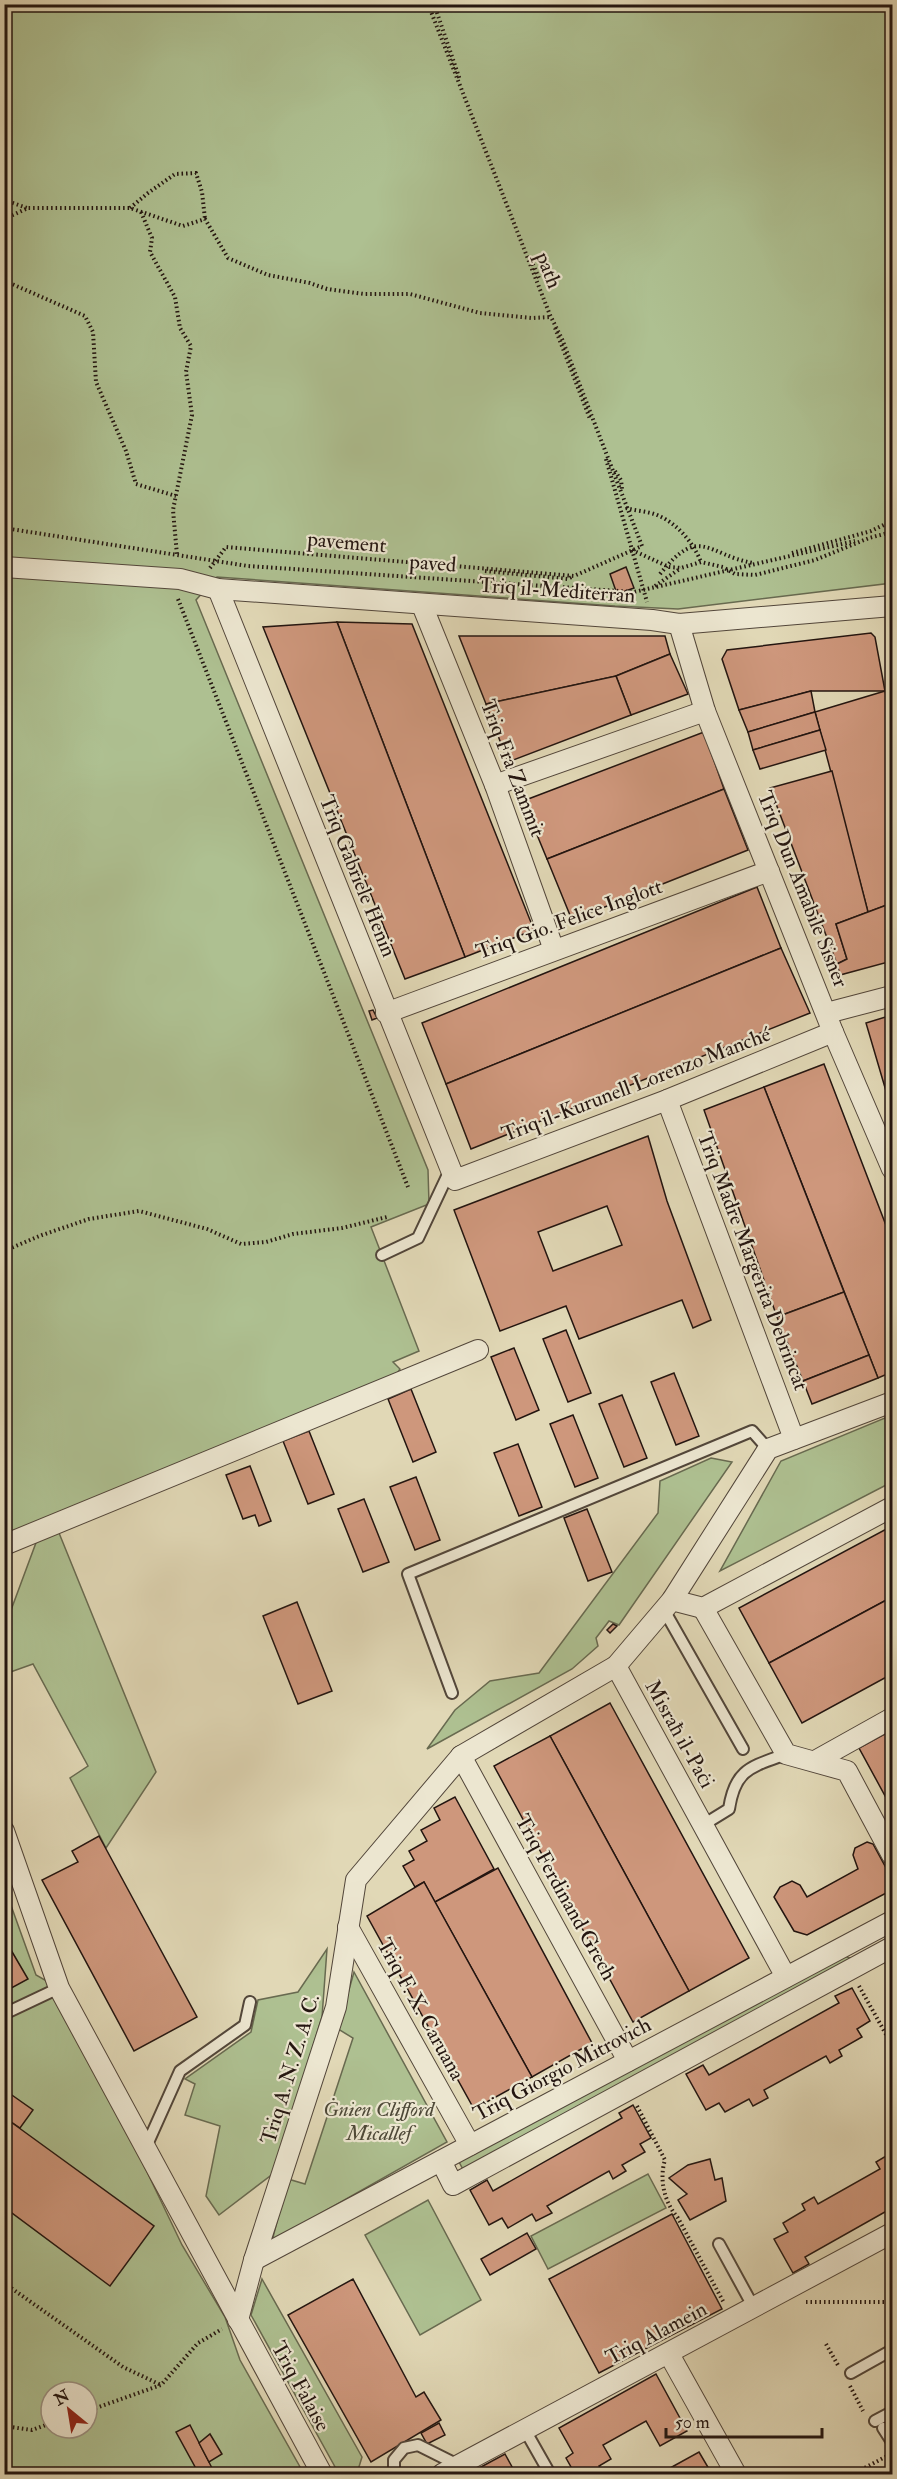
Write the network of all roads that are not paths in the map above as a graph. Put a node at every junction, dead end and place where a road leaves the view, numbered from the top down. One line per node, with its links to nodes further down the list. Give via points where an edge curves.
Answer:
1 (4, 567): 2 (street, Triq il-Mediterran, via 178,579)
2 (218, 590): 3 (street, Triq il-Mediterran); 11 (street, Triq Gabriele Henin)
3 (422, 605): 5 (street, Triq il-Mediterran); 7 (street, Triq Fra Zammit)
4 (892, 607): 5 (street, Triq il-Mediterran)
5 (679, 624): 6 (street, Triq Dun Amabile Sisner)
6 (705, 711): 7 (street); 8 (street, Triq Dun Amabile Sisner)
7 (495, 785): 9 (street, Triq Fra Zammit)
8 (769, 871): 9 (street, Triq Gio. Felice Inglott); 12 (street, Triq Dun Amabile Sisner)
9 (554, 950): 11 (street, Triq Gio. Felice Inglott)
10 (892, 996): 12 (street)
11 (386, 1013): 16 (street, Triq Gabriele Henin)
12 (827, 1013): 13 (street, Triq Dun Amabile Sisner)
13 (833, 1032): 14 (street, Triq il-Kurunell Lorenzo Manché); 15 (street, Triq Dun Amabile Sisner)
14 (667, 1100): 16 (street, Triq il-Kurunell Lorenzo Manché); 20 (street, Triq Madre Margerita Debrincat)
15 (892, 1169)
16 (453, 1174): 17 (lane, via 418,1238)
17 (382, 1255)
18 (478, 1350): 23 (street)
19 (892, 1402): 20 (street)
20 (794, 1439): 21 (street)
21 (768, 1449): 24 (street, Triq A. N. Z. A. C.); 27 (lane, via 752,1431 408,1574)
22 (892, 1507): 25 (street)
23 (4, 1545)
24 (668, 1605): 25 (street); 26 (street, Triq A. N. Z. A. C.); 29 (lane)
25 (703, 1608): 30 (street)
26 (616, 1666): 31 (street, Triq A. N. Z. A. C.); 33 (street, Misraħ il-Paċi)
27 (452, 1693)
28 (892, 1718): 32 (street)
29 (743, 1749)
30 (786, 1754): 32 (street); 33 (lane, Misraħ il-Paċi, via 746,1770 732,1788 729,1809)
31 (461, 1756): 37 (street, Triq A. N. Z. A. C., via 356,1880); 43 (street, Triq Ferdinand Grech)
32 (815, 1761): 35 (street, via 847,1772)
33 (703, 1825): 39 (street, Misraħ il-Paċi)
34 (4, 1831): 40 (street, Triq Falaise)
35 (892, 1855)
36 (892, 1921): 39 (street, Triq Giorgio Mitrovich)
37 (348, 1927): 44 (street, Triq F. X. Caruana); 49 (street, Triq A. N. Z. A. C., via 336,2007)
38 (892, 1947): 46 (street, via 453,2185)
39 (786, 1977): 43 (street, Triq Giorgio Mitrovich)
40 (59, 1988): 42 (lane); 45 (street, Triq Falaise)
41 (250, 2002): 45 (lane, via 245,2025 180,2071)
42 (4, 2014)
43 (628, 2061): 44 (street, Triq Giorgio Mitrovich)
44 (470, 2145): 46 (street, Triq Giorgio Mitrovich)
45 (146, 2147): 51 (street, Triq Falaise)
46 (441, 2161): 49 (street, Triq Giorgio Mitrovich)
47 (892, 2233): 50 (street, Triq Alamein)
48 (718, 2244): 50 (lane)
49 (254, 2260): 51 (street, Triq A. N. Z. A. C.)
50 (754, 2308): 53 (street, Triq Alamein)
51 (238, 2320): 59 (street, Triq Falaise)
52 (892, 2350): 54 (lane)
53 (669, 2354): 56 (street, Triq Alamein); 62 (street)
54 (851, 2373)
55 (892, 2412): 57 (lane, via 879,2425)
56 (525, 2430): 58 (street, Triq Alamein); 61 (lane)
57 (888, 2445)
58 (450, 2470): 60 (lane, via 418,2445 404,2448 394,2460)
59 (322, 2475)
60 (394, 2475)
61 (550, 2475)
62 (736, 2475)

